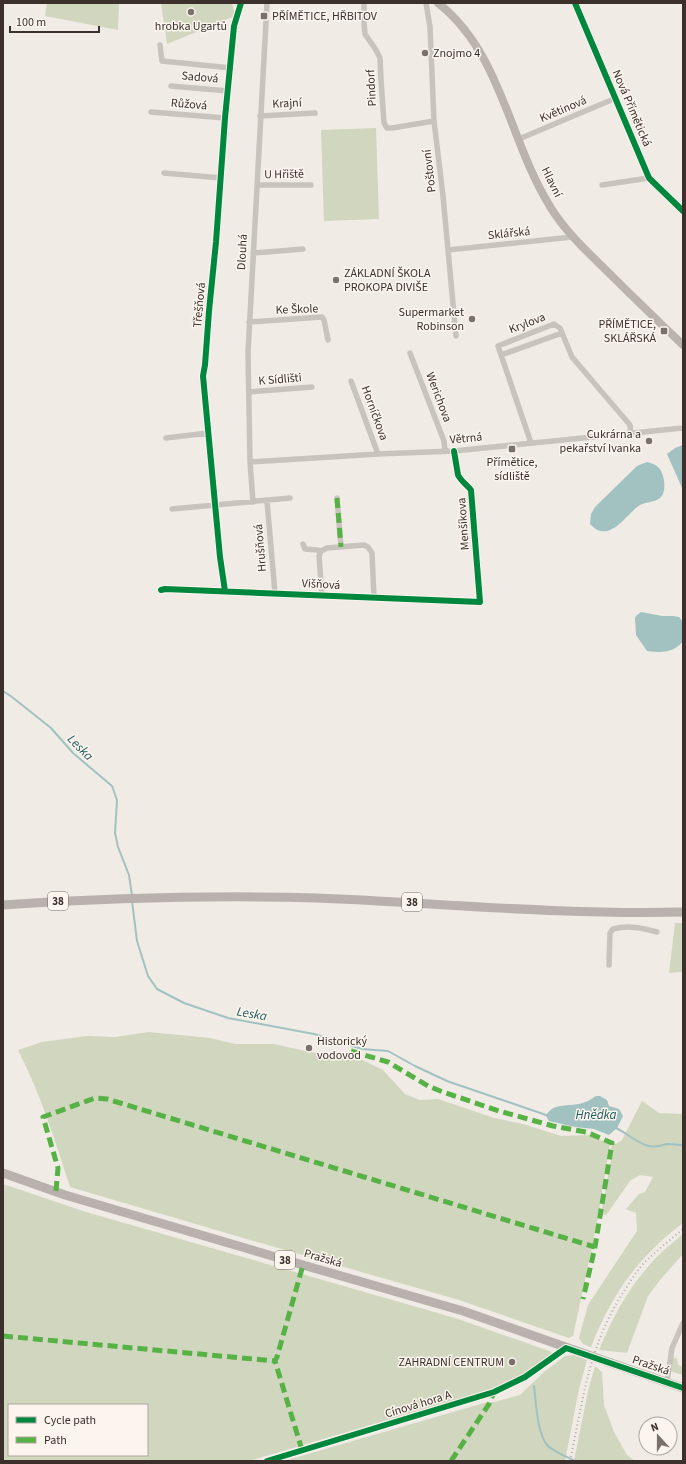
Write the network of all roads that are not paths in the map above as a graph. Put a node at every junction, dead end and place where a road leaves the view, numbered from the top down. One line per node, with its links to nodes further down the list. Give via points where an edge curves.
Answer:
1 (241, 3): 8 (street, Třešňová, via 235,20)
2 (267, 3): 14 (street, Dlouhá)
3 (364, 3): 16 (street, Pindorf, via 365,34 380,58 384,123 387,128 392,128)
4 (426, 3): 16 (street, Poštovní, via 430,28)
5 (438, 3): 17 (main road, Hlavní, via 460,24 487,63)
6 (575, 3): 11 (street, Nová Přímětická)
7 (160, 45): 8 (street, via 162,61)
8 (231, 68): 10 (street, Třešňová)
9 (171, 86): 10 (street, Sadová)
10 (228, 90): 15 (street, Třešňová)
11 (616, 98): 17 (street, Květinová); 20 (street, Nová Přímětická)
12 (151, 112): 15 (street, Růžová)
13 (315, 113): 14 (street, Krajní)
14 (260, 116): 23 (street, Dlouhá)
15 (225, 118): 19 (street, Třešňová)
16 (434, 121): 27 (street, Poštovní)
17 (519, 139): 25 (main road, Hlavní, via 551,208)
18 (164, 173): 19 (street)
19 (221, 178): 40 (street, Třešňová, via 203,376)
20 (649, 178): 22 (street); 24 (street, Nová Přímětická)
21 (311, 185): 23 (street, U Hřiště)
22 (602, 185)
23 (257, 186): 28 (street, Dlouhá)
24 (683, 211)
25 (572, 237): 27 (street, Sklářská); 33 (main road, Hlavní)
26 (302, 249): 28 (street)
27 (448, 250): 31 (street, Poštovní)
28 (253, 253): 29 (street, Dlouhá)
29 (249, 322): 32 (street, Ke Škole, via 322,317); 38 (street, Dlouhá)
30 (562, 333): 35 (street); 35 (street, Krylova, via 554,324 498,346); 41 (street, Krylova, via 572,358 630,425)
31 (456, 336)
32 (328, 340)
33 (683, 345)
34 (410, 352): 44 (street, Werichova, via 444,441)
35 (501, 355): 43 (street)
36 (351, 381): 46 (street, Horníčkova)
37 (312, 387): 38 (street, K Sídlišti)
38 (249, 392): 47 (street, Dlouhá)
39 (683, 428): 41 (street, Větrná)
40 (208, 433): 42 (street); 52 (street, Třešňová)
41 (631, 434): 43 (street, Větrná)
42 (166, 438)
43 (531, 443): 45 (street, Větrná)
44 (445, 451): 45 (street, Větrná); 46 (street, Větrná)
45 (454, 451): 62 (street, Menšíkova, via 458,475 471,490)
46 (378, 454): 47 (street, Větrná)
47 (250, 462): 51 (street, Dlouhá)
48 (290, 498): 50 (street)
49 (337, 498): 55 (street)
50 (267, 501): 51 (street); 59 (street, Hrušňová)
51 (253, 502): 52 (street)
52 (215, 506): 53 (street); 58 (street, Třešňová)
53 (172, 509)
54 (303, 544): 56 (street, via 305,549)
55 (341, 547): 56 (street); 61 (street, via 364,545 372,553)
56 (321, 551): 60 (street, via 319,556)
57 (161, 590): 58 (street, Višňová)
58 (225, 591): 59 (street, Višňová)
59 (275, 593): 60 (street, Višňová)
60 (322, 596): 61 (street, Višňová)
61 (374, 598): 62 (street, Višňová)
62 (480, 602)
63 (3, 904): 64 (main road, 38, via 113,898 315,898 572,912)
64 (683, 912)
65 (657, 932): 66 (street, via 639,927 613,929 610,933)
66 (609, 965)
67 (3, 1173): 69 (main road, Pražská / 38, via 65,1195 463,1311)
68 (683, 1323): 70 (street, via 672,1348)
69 (570, 1349): 70 (main road, Pražská / 38, bridge); 72 (street, Cínová hora A, via 525,1377 494,1392)
70 (667, 1382): 71 (main road, Pražská / 38)
71 (683, 1388)
72 (267, 1461)

